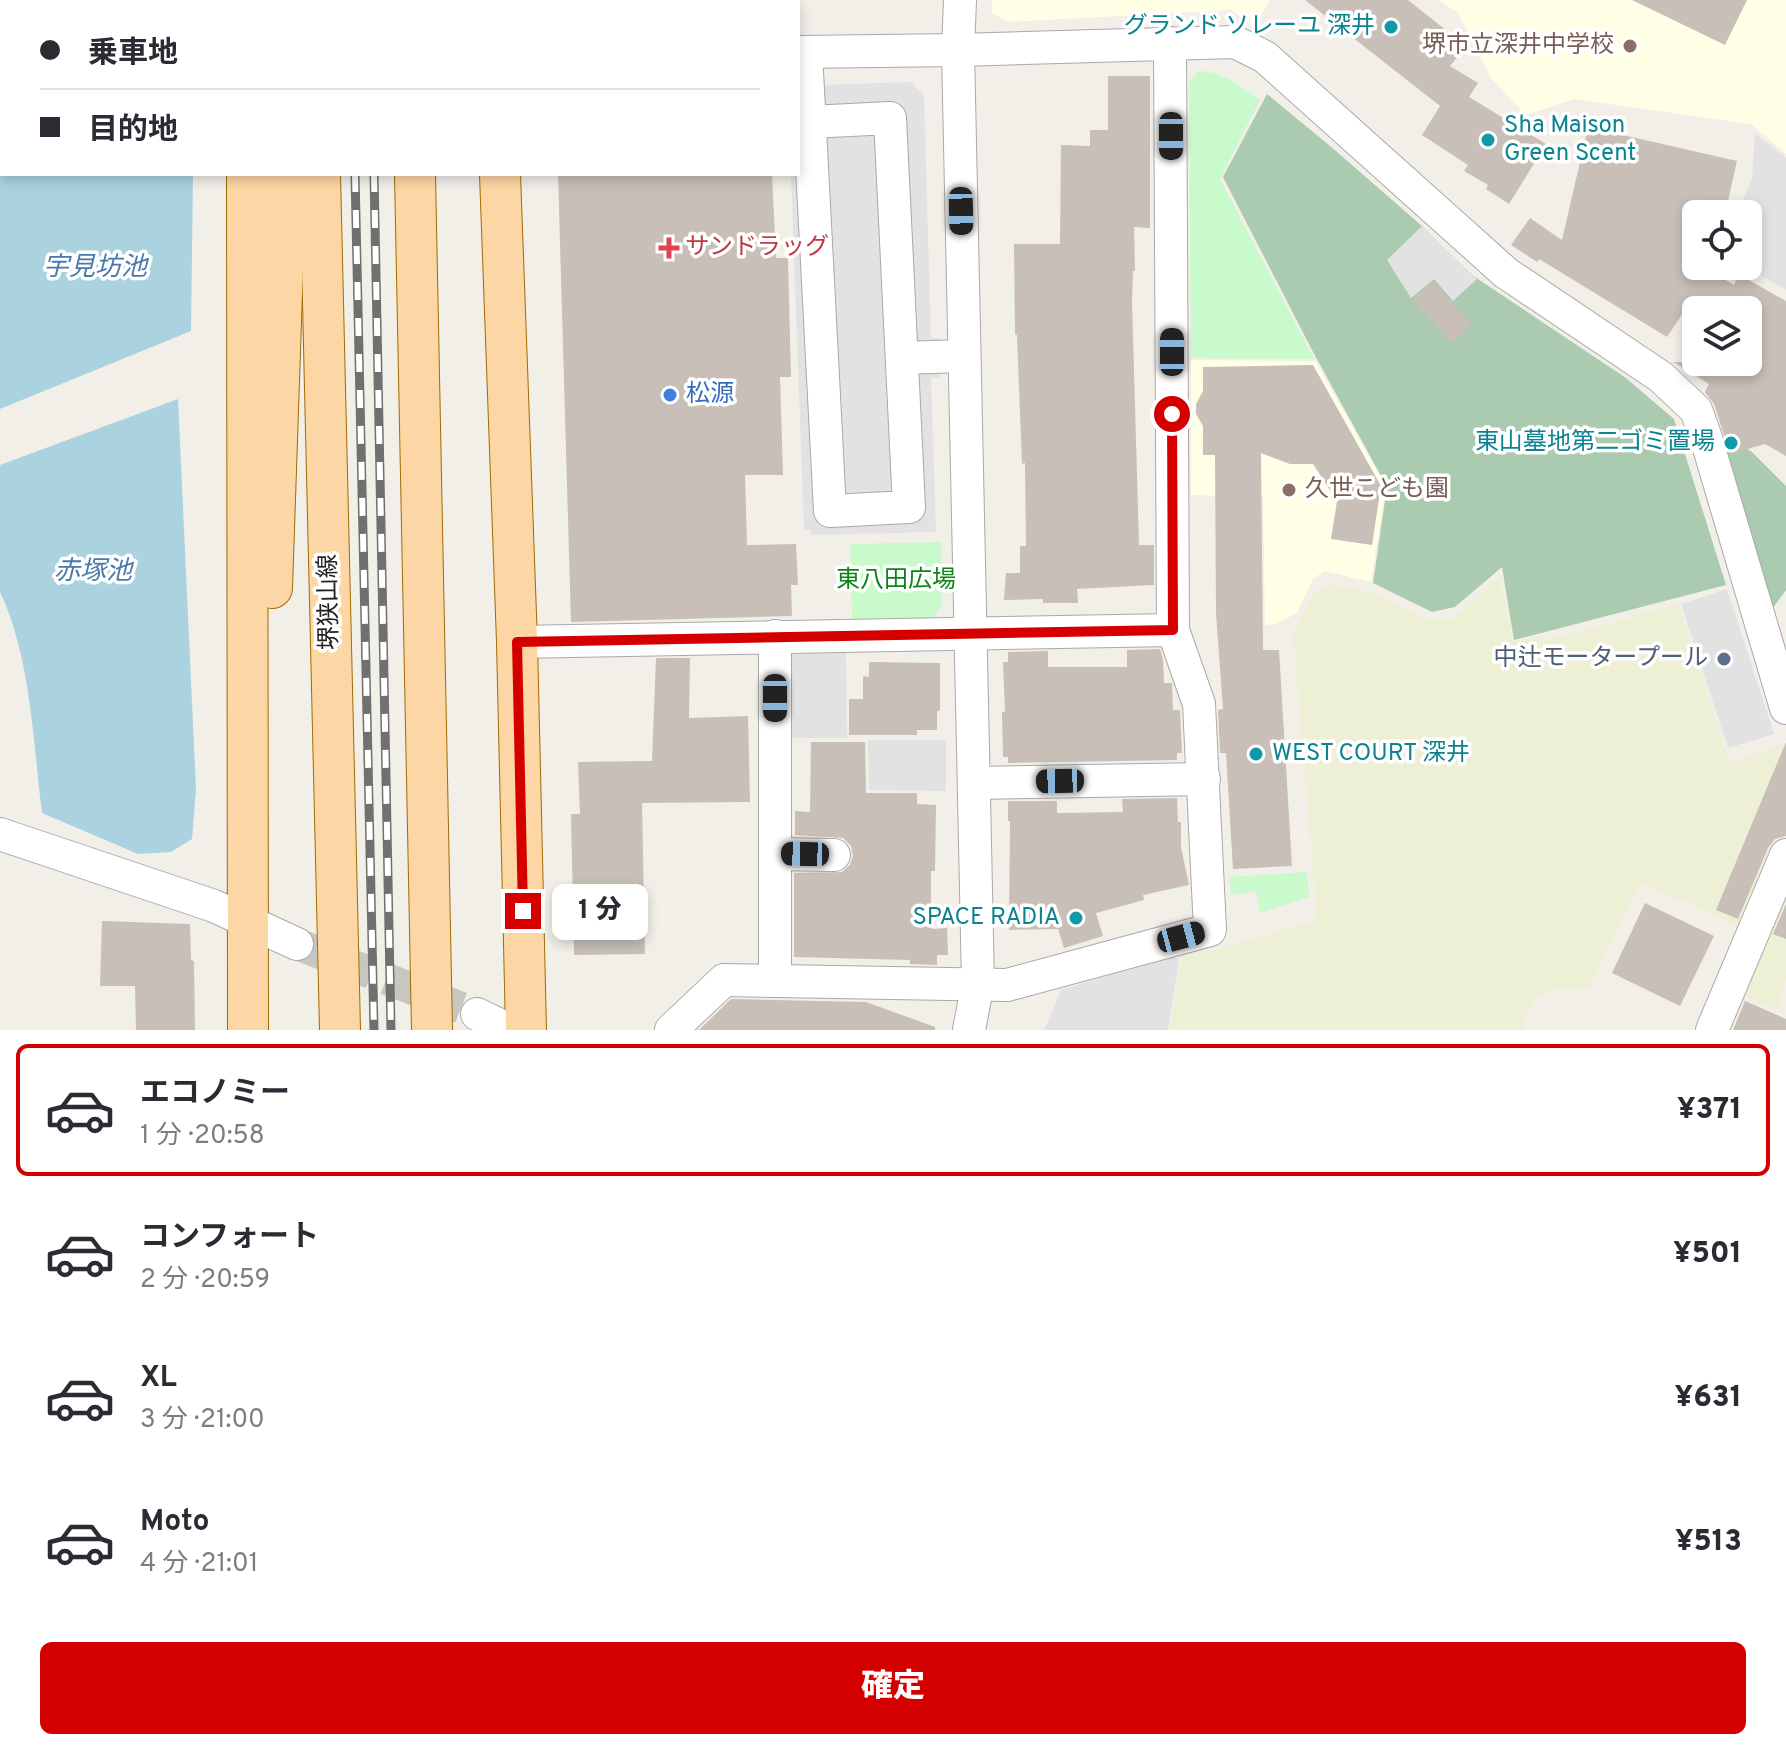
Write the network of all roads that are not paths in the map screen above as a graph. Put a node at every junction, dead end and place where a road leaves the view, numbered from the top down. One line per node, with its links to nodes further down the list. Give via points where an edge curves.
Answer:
1 (960, 0): 3 (street)
2 (1170, 43): 3 (street); 13 (street); 17 (street, via 1235,42 1265,57 1506,273 1661,377 1696,410)
3 (958, 50): 4 (street); 11 (street)
4 (802, 52): 5 (street)
5 (810, 122): 12 (street, via 890,118); 12 (street, via 830,511 909,507)
6 (247, 176): 24 (main road)
7 (286, 176): 24 (main road, via 274,556)
8 (320, 176): 30 (main road, 堺狭山線)
9 (415, 176): 31 (main road)
10 (500, 176): 16 (main road)
11 (963, 356): 12 (street); 14 (street)
12 (902, 358)
13 (1173, 630): 14 (street); 18 (street, via 1199,704)
14 (970, 633): 15 (street); 19 (street)
15 (775, 636): 16 (street); 21 (street)
16 (517, 642): 33 (main road)
17 (1786, 708)
18 (1204, 779): 19 (street); 27 (street, via 1210,930 1007,985)
19 (974, 783): 27 (street)
20 (0, 834): 24 (street, via 214,906)
21 (775, 854): 22 (street); 26 (street)
22 (834, 855)
23 (1786, 855): 36 (street)
24 (249, 923): 25 (street); 29 (main road)
25 (297, 944)
26 (775, 980): 27 (street); 34 (street, via 724,980)
27 (978, 983): 35 (street)
28 (477, 1014): 32 (street)
29 (248, 1030)
30 (340, 1030)
31 (432, 1030)
32 (510, 1030)
33 (526, 1030)
34 (671, 1030)
35 (969, 1030)
36 (1712, 1030)

